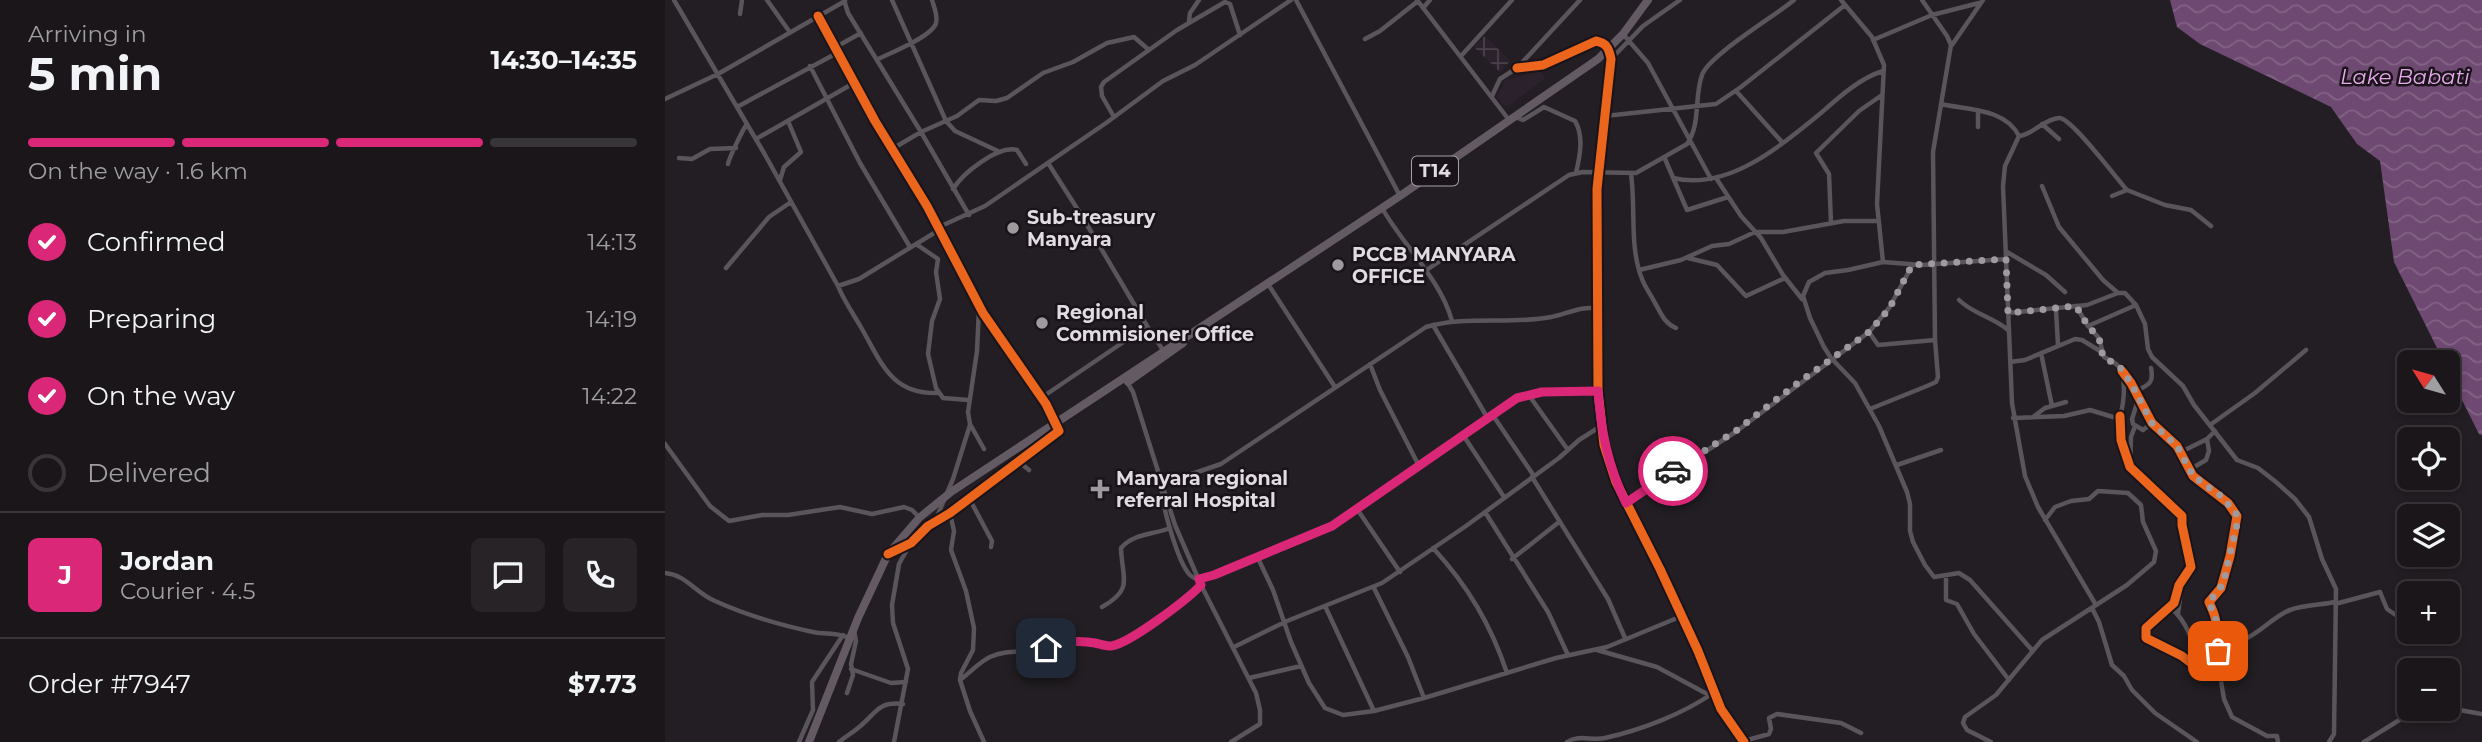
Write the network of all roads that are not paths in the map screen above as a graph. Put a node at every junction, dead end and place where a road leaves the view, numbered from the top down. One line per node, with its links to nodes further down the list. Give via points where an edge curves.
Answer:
1 (674, 0): 41 (street)
2 (741, 0): 20 (street)
3 (767, 0): 24 (street)
4 (845, 0): 22 (street); 25 (street)
5 (892, 0): 30 (street)
6 (932, 0): 30 (street, via 936,23)
7 (1199, 0): 23 (street)
8 (1294, 0): 26 (street); 84 (street)
9 (1417, 0): 19 (street); 28 (street)
10 (1430, 0): 19 (street)
11 (1512, 0): 35 (street)
12 (1580, 0): 39 (street)
13 (1648, 0): 27 (highway, T14)
14 (1680, 0): 27 (street)
15 (1794, 0): 48 (street, via 1710,62 1702,74)
16 (1922, 0): 21 (street)
17 (1981, 1): 21 (street); 31 (street)
18 (1843, 2): 29 (street); 43 (street)
19 (1423, 8): 35 (street)
20 (740, 14)
21 (1932, 15): 29 (street); 31 (street)
22 (818, 16): 24 (street); 33 (street)
23 (1189, 22): 26 (street, via 1228,3); 34 (street)
24 (789, 31): 41 (street)
25 (861, 33): 33 (street); 37 (street)
26 (1240, 35): 54 (street)
27 (1627, 37): 32 (highway, T14); 36 (street); 51 (street, via 1648,63)
28 (1365, 38)
29 (1873, 40): 40 (street)
30 (911, 43): 37 (street); 57 (street)
31 (1951, 45): 49 (street)
32 (1609, 49): 36 (street); 39 (street, via 1596,41 1543,65); 55 (highway, T14)
33 (836, 50): 38 (street); 42 (street)
34 (1149, 50): 54 (street, via 1101,87); 57 (street, via 1134,37 1107,43 1043,73 1007,98 979,100)
35 (1461, 56): 45 (street)
36 (1611, 59): 53 (street)
37 (878, 60): 61 (street)
38 (810, 66): 47 (street); 50 (street)
39 (1517, 68): 45 (street, via 1500,79)
40 (1883, 71): 44 (street); 66 (street, via 1854,86)
41 (718, 74): 46 (street); 50 (street)
42 (854, 83): 47 (street); 68 (street)
43 (1736, 91): 48 (street, via 1716,104); 66 (street)
44 (1882, 95): 90 (street); 91 (street, via 1816,153 1829,174)
45 (1492, 97): 55 (street)
46 (665, 99)
47 (826, 99): 56 (street); 96 (street)
48 (1699, 104): 51 (street); 64 (street)
49 (1941, 104): 52 (street); 101 (street, via 1933,152)
50 (737, 107): 58 (street)
51 (1672, 107): 53 (street); 64 (street)
52 (1978, 110): 60 (street); 62 (street, via 2004,120)
53 (1605, 116): 75 (street)
54 (1114, 117): 72 (street)
55 (1512, 119): 76 (street, via 1523,120 1544,107 1575,121 1580,146); 84 (highway, T14)
56 (787, 121): 63 (street); 80 (street, via 801,152 784,167)
57 (946, 121): 61 (street); 69 (street, via 955,131)
58 (747, 124): 63 (street); 67 (street)
59 (2042, 124): 62 (street); 65 (street); 83 (street, via 2065,119)
60 (1978, 127)
61 (921, 132): 68 (street); 82 (street)
62 (2019, 136): 97 (street, via 2003,175)
63 (756, 139): 80 (street)
64 (1691, 139): 71 (street); 79 (street)
65 (2059, 139)
66 (1782, 142): 79 (street, via 1755,162)
67 (736, 148): 70 (street); 73 (street)
68 (892, 149): 93 (street)
69 (1000, 152): 74 (street, via 1017,150); 82 (street, via 963,175)
70 (678, 158)
71 (1665, 159): 77 (street); 78 (street)
72 (1048, 163): 89 (street); 121 (street)
73 (728, 164)
74 (1027, 164)
75 (1598, 172): 76 (street); 77 (street); 116 (street)
76 (1576, 173): 105 (street)
77 (1630, 174): 104 (street)
78 (1673, 178): 79 (street); 86 (street, via 1686,210)
79 (1714, 178): 86 (street)
80 (779, 181): 87 (street)
81 (2042, 186): 110 (street, via 2059,228)
82 (953, 188): 89 (street)
83 (2127, 190): 85 (street); 92 (street, via 2191,210)
84 (1400, 196): 88 (highway, T14)
85 (2112, 196)
86 (1728, 197): 94 (street)
87 (791, 202): 103 (street, via 769,217); 108 (street)
88 (1382, 208): 105 (street); 107 (highway, T14)
89 (968, 215): 93 (street)
90 (1879, 221): 91 (street); 100 (street)
91 (1831, 223): 94 (street)
92 (2211, 226)
93 (939, 229): 95 (street); 113 (street)
94 (1755, 232): 98 (street); 106 (street)
95 (916, 244): 96 (street); 141 (street, via 938,259 940,299 928,354)
96 (910, 247): 108 (street, via 859,279)
97 (2006, 251): 99 (street); 109 (street)
98 (1687, 257): 104 (street); 106 (street, via 1717,265 1746,296)
99 (2006, 259): 101 (street); 118 (street)
100 (1882, 262): 102 (street); 112 (street, via 1818,275 1806,286)
101 (1934, 264): 102 (street); 126 (street)
102 (1912, 265): 125 (street, via 1889,309)
103 (726, 268)
104 (1639, 270): 123 (street, via 1665,321)
105 (1426, 271): 119 (street)
106 (1785, 278): 112 (street)
107 (1268, 284): 130 (highway, T14); 138 (street)
108 (838, 286): 141 (street, via 890,377 912,391)
109 (2064, 292)
110 (2117, 293): 114 (street, via 2125,293); 115 (street)
111 (1959, 300): 124 (street)
112 (1803, 301): 132 (street)
113 (979, 305): 143 (street); 145 (street)
114 (2136, 305): 122 (street); 156 (street, via 2150,354 2183,386)
115 (2076, 306): 117 (street); 122 (street)
116 (1598, 309): 119 (street, via 1533,320); 139 (street)
117 (2056, 310): 118 (street); 127 (street)
118 (2008, 313): 124 (street)
119 (1452, 321): 120 (street)
120 (1433, 325): 134 (street); 149 (street)
121 (1147, 326): 130 (street); 143 (street)
122 (2088, 326): 129 (street, via 2100,340)
123 (1676, 328)
124 (2008, 330): 133 (street)
125 (1869, 332): 126 (street, via 1878,345); 132 (street)
126 (1935, 340): 148 (street, via 1935,382)
127 (2058, 345): 129 (street, via 2078,339); 131 (street)
128 (2306, 350): 156 (street)
129 (2101, 352): 136 (street)
130 (1166, 353): 137 (highway, T14)
131 (2041, 354): 133 (street); 147 (street)
132 (1831, 358): 148 (street); 180 (street, via 1737,430)
133 (2010, 362): 152 (street)
134 (1370, 363): 138 (street); 171 (street)
135 (2151, 368): 140 (street, via 2151,384)
136 (2122, 371): 140 (street); 150 (street)
137 (1126, 380): 155 (highway, T14); 176 (street)
138 (1335, 387): 176 (street, via 1221,464)
139 (1598, 391): 142 (street); 157 (street)
140 (2136, 391): 144 (street)
141 (939, 393): 145 (street)
142 (1528, 394): 149 (street); 165 (street)
143 (1041, 398): 155 (street)
144 (2138, 399): 153 (street); 158 (street, via 2132,419)
145 (968, 400): 154 (street)
146 (2066, 402): 147 (street)
147 (2052, 405): 151 (street)
148 (1870, 409): 170 (street)
149 (1490, 415): 160 (street); 175 (street)
150 (2120, 416): 151 (street, via 2090,410); 172 (street)
151 (2033, 417): 152 (street)
152 (2014, 418): 185 (street, via 2028,487)
153 (2152, 423): 158 (street, via 2143,430); 167 (street)
154 (970, 425): 164 (street); 177 (street)
155 (1056, 425): 162 (highway, T14); 168 (street, via 1057,434)
156 (2210, 425): 159 (street)
157 (1601, 426): 165 (street); 180 (street, via 1610,467)
158 (2135, 426): 172 (street)
159 (2215, 431): 161 (street); 201 (street, via 2237,460 2258,468 2306,510 2334,582)
160 (1463, 435): 171 (street); 178 (street)
161 (2207, 439): 167 (street); 174 (street, via 2206,460)
162 (1031, 441): 168 (street); 177 (highway, T14)
163 (665, 444): 184 (street, via 710,506 729,522 839,507 872,514 904,507)
164 (985, 449)
165 (1569, 450): 175 (street)
166 (1941, 450): 170 (street)
167 (2181, 452): 174 (street)
168 (1023, 457): 169 (street)
169 (1018, 461): 173 (street); 179 (street)
170 (1897, 465): 197 (street, via 1910,504 1913,542 1932,575)
171 (1419, 466): 181 (street)
172 (2130, 467): 199 (street, via 2182,516 2191,566)
173 (1029, 470)
174 (2189, 470): 211 (street, via 2237,516 2221,588 2209,602)
175 (1533, 476): 178 (street); 187 (street)
176 (1162, 484): 188 (street); 198 (street)
177 (945, 497): 184 (highway, T14); 186 (street)
178 (1504, 497): 182 (street)
179 (969, 498): 183 (street); 190 (street)
180 (1626, 503): 207 (street)
181 (1357, 509): 193 (street, via 1316,534); 195 (street)
182 (1485, 512): 191 (street); 194 (street)
183 (950, 513): 186 (street); 224 (street, via 954,531 951,550 974,628 973,650)
184 (919, 518): 192 (highway, T14)
185 (2045, 520): 204 (street); 204 (street, via 2055,507 2089,499 2098,491 2128,493 2139,502 2156,558)
186 (935, 521): 189 (street)
187 (1559, 522): 194 (street); 213 (street, via 1608,599)
188 (1170, 527): 198 (street, via 1188,572); 203 (street, via 1124,544 1123,589)
189 (911, 543): 192 (street); 226 (street, via 899,564 892,605 893,623 908,663)
190 (991, 547)
191 (1433, 548): 195 (street); 221 (street, via 1488,623)
192 (888, 554): 210 (highway, T14)
193 (1257, 556): 198 (street); 209 (street)
194 (1512, 559): 217 (street, via 1548,612)
195 (1400, 572): 200 (street)
196 (665, 573): 212 (street, via 684,577 698,593 757,617)
197 (1946, 576): 216 (street, via 1959,573 1970,580); 225 (street, via 1947,601 1957,604)
198 (1200, 581): 214 (street); 224 (street, via 1187,598 1115,645 1063,643 992,656)
199 (2182, 581): 205 (street); 206 (street)
200 (1374, 588): 202 (street); 229 (street)
201 (2335, 603): 208 (street, via 2380,592); 211 (street, via 2289,610 2243,640 2229,642); 249 (street, via 2333,734)
202 (1325, 606): 209 (street); 232 (street)
203 (1102, 607)
204 (2094, 607): 216 (street); 247 (street, via 2111,662 2132,690 2155,713)
205 (2170, 607): 206 (street); 220 (street, via 2146,628 2146,638)
206 (2178, 615): 220 (street, via 2197,650)
207 (1682, 616): 213 (street); 228 (street)
208 (2397, 616)
209 (1284, 622): 214 (street); 218 (street)
210 (854, 629): 212 (highway, T14); 219 (street)
211 (2216, 636): 222 (street, via 2218,651 2232,664 2230,672)
212 (847, 637): 237 (street, via 812,682 813,710); 238 (highway, T14)
213 (1625, 638): 215 (street)
214 (1234, 647): 223 (street)
215 (1595, 649): 217 (street); 228 (street, via 1657,667)
216 (2032, 650): 225 (street)
217 (1568, 655): 221 (street)
218 (1301, 666): 223 (street); 232 (street, via 1315,695 1331,712)
219 (851, 668): 226 (street, via 891,683); 227 (street)
220 (2201, 671): 222 (street)
221 (1507, 673): 229 (street)
222 (2220, 675): 248 (street, via 2234,719 2267,736 2277,736)
223 (1249, 678): 242 (street, via 1262,720 1257,728)
224 (960, 680): 241 (street)
225 (2009, 680): 236 (street, via 1965,717 1964,726)
226 (906, 682): 230 (street)
227 (847, 693)
228 (1711, 694): 243 (street, via 1611,737); 244 (street)
229 (1424, 698): 232 (street)
230 (903, 704): 239 (street, via 879,708); 240 (street)
231 (2460, 710): 233 (street)
232 (1374, 711)
233 (2482, 715)
234 (2398, 721): 250 (street)
235 (1861, 733): 244 (street, via 1841,723 1777,713 1769,718 1769,734)
236 (1975, 734): 245 (street); 246 (street)
237 (799, 742)
238 (809, 742)
239 (839, 742)
240 (894, 742)
241 (984, 742)
242 (1231, 742)
243 (1567, 742)
244 (1744, 742)
245 (1977, 742)
246 (1991, 742)
247 (2197, 742)
248 (2278, 742)
249 (2329, 742)
250 (2364, 742)

